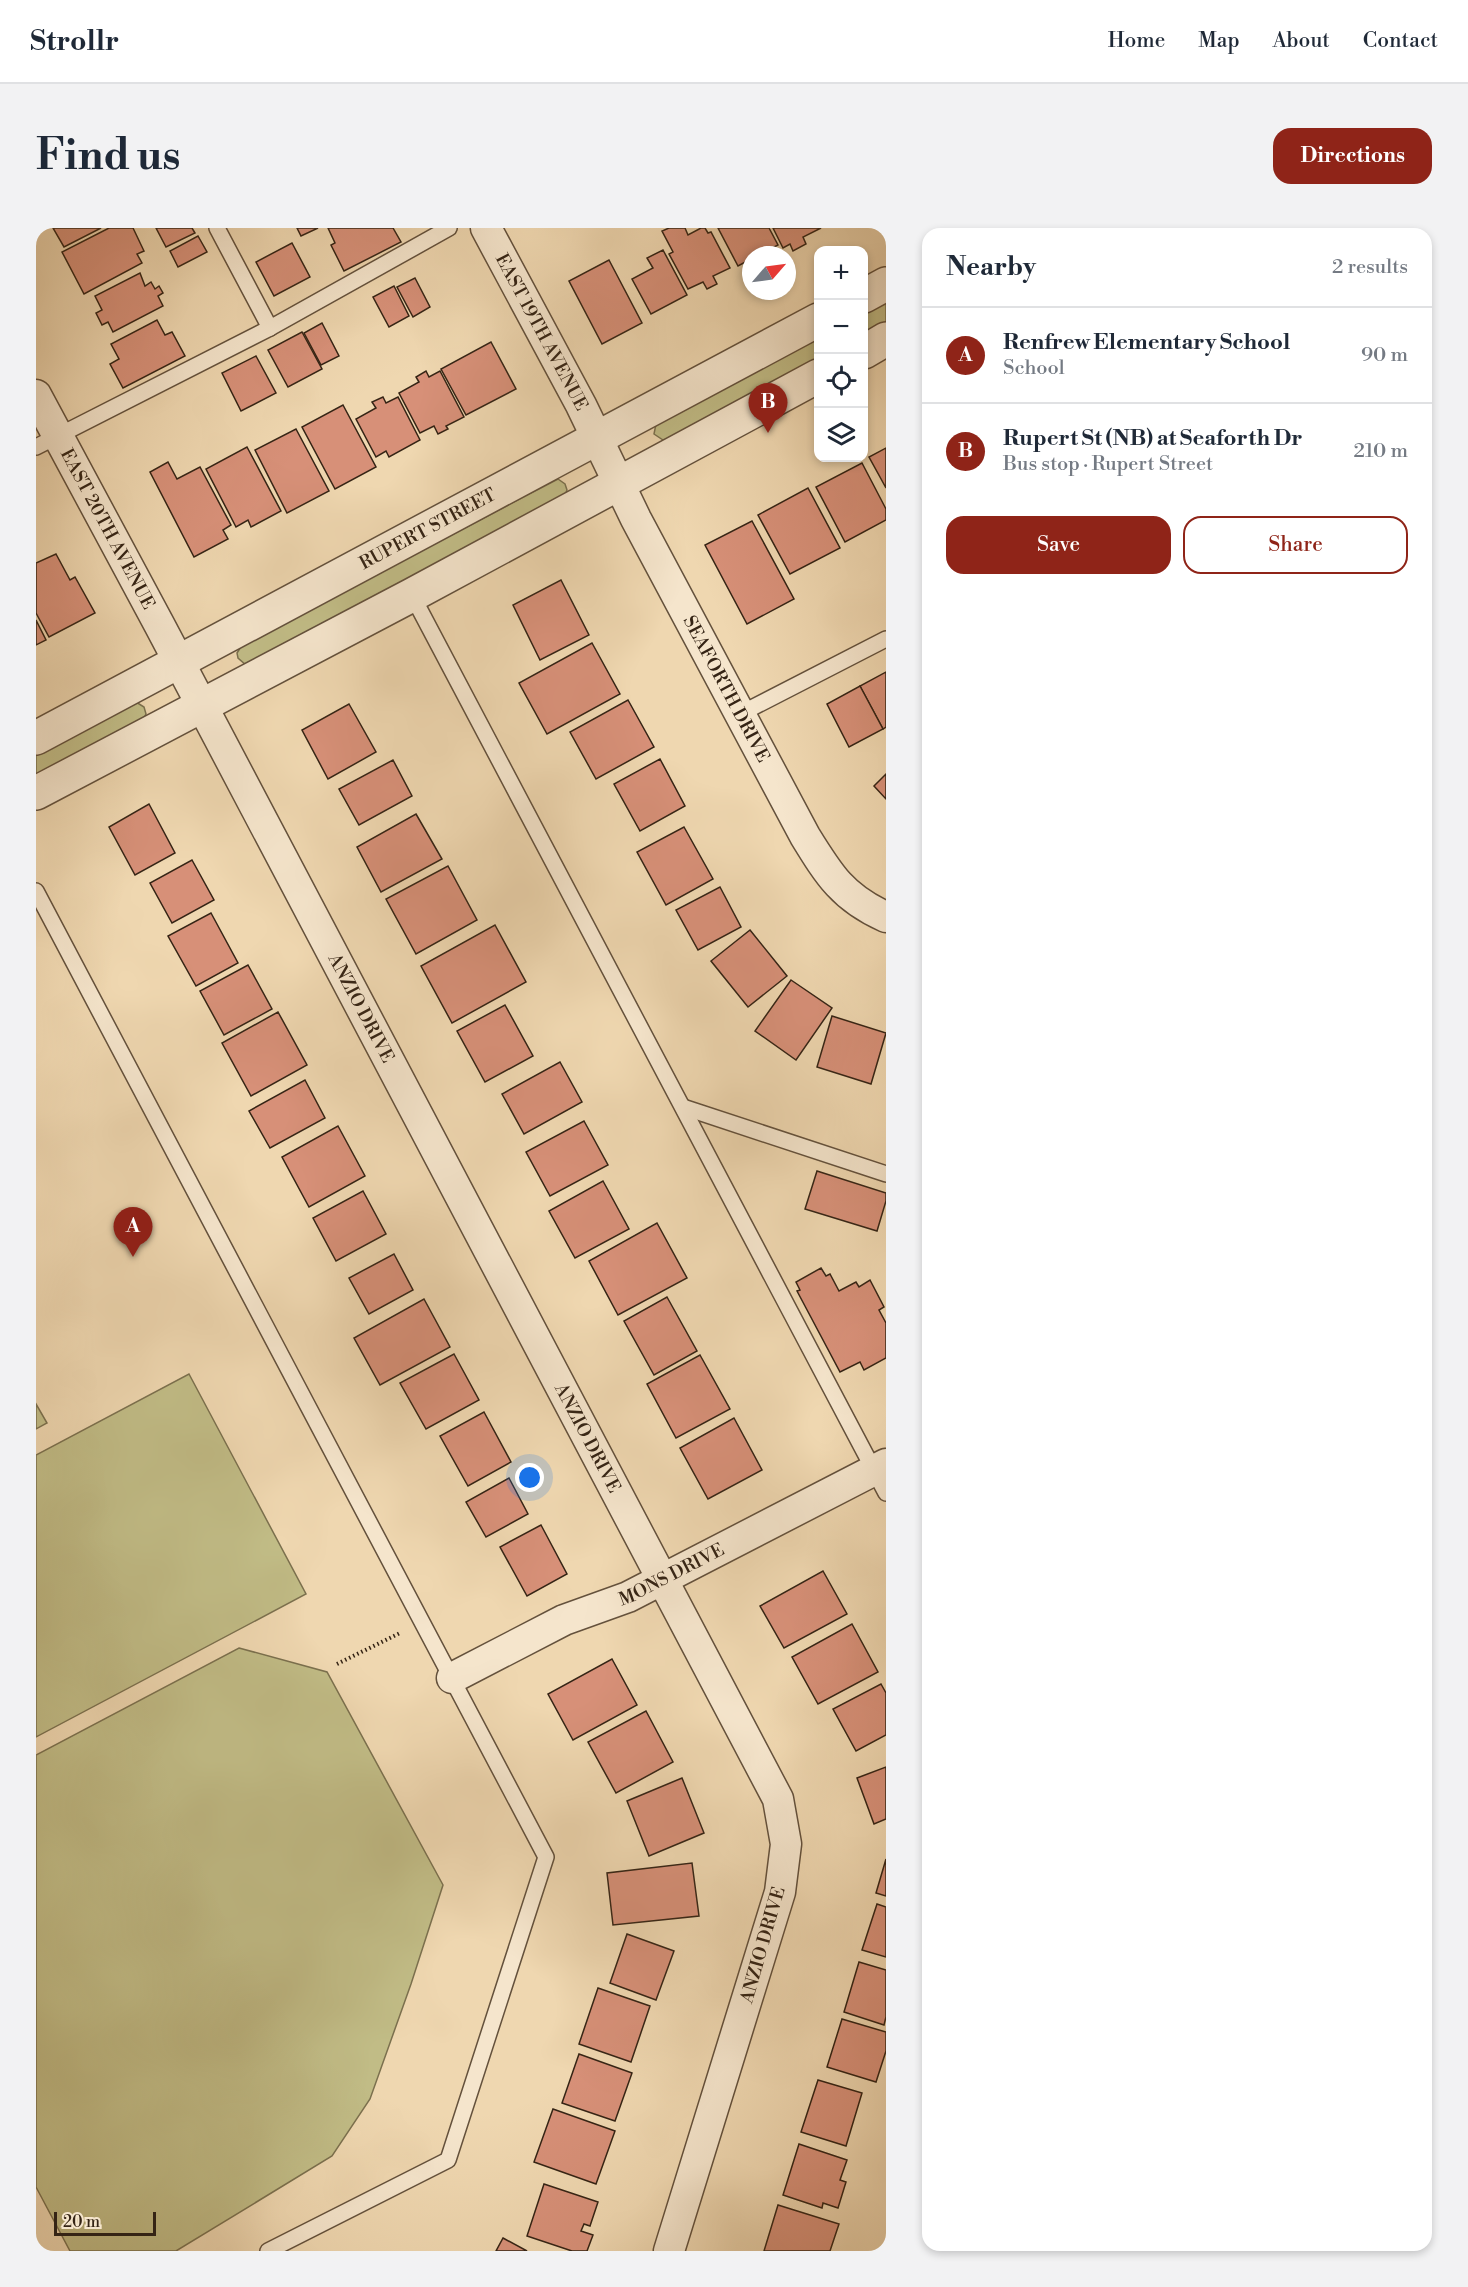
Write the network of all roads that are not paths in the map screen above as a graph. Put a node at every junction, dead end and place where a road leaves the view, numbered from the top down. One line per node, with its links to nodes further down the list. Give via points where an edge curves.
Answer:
1 (217, 228): 7 (lane)
2 (449, 228): 7 (lane)
3 (486, 228): 12 (street, EAST 19TH AVENUE)
4 (886, 284): 5 (street)
5 (868, 294)
6 (814, 323): 12 (street, RUPERT STREET)
7 (270, 328): 13 (lane)
8 (886, 339): 9 (street)
9 (868, 349)
10 (814, 379): 14 (street)
11 (36, 395): 13 (street, EAST 20TH AVENUE)
12 (596, 437): 14 (street, SEAFORTH DRIVE); 17 (street, RUPERT STREET)
13 (47, 442): 17 (street, EAST 20TH AVENUE)
14 (618, 483): 15 (street); 19 (street, SEAFORTH DRIVE)
15 (412, 595): 18 (street); 24 (lane)
16 (886, 639): 19 (lane)
17 (178, 662): 18 (street, ANZIO DRIVE); 20 (street, RUPERT STREET)
18 (202, 706): 21 (street); 27 (street, ANZIO DRIVE)
19 (740, 714): 23 (street, SEAFORTH DRIVE, via 824,867 863,906)
20 (36, 738)
21 (36, 793)
22 (36, 891): 28 (lane)
23 (886, 917)
24 (682, 1107): 25 (lane); 26 (lane)
25 (886, 1174)
26 (882, 1475): 27 (street, MONS DRIVE)
27 (663, 1579): 28 (street, MONS DRIVE, via 628,1597 564,1620); 30 (street, ANZIO DRIVE, via 778,1799 786,1844 780,1892)
28 (452, 1678): 29 (lane, via 546,1857 448,2160)
29 (268, 2251)
30 (669, 2251)

